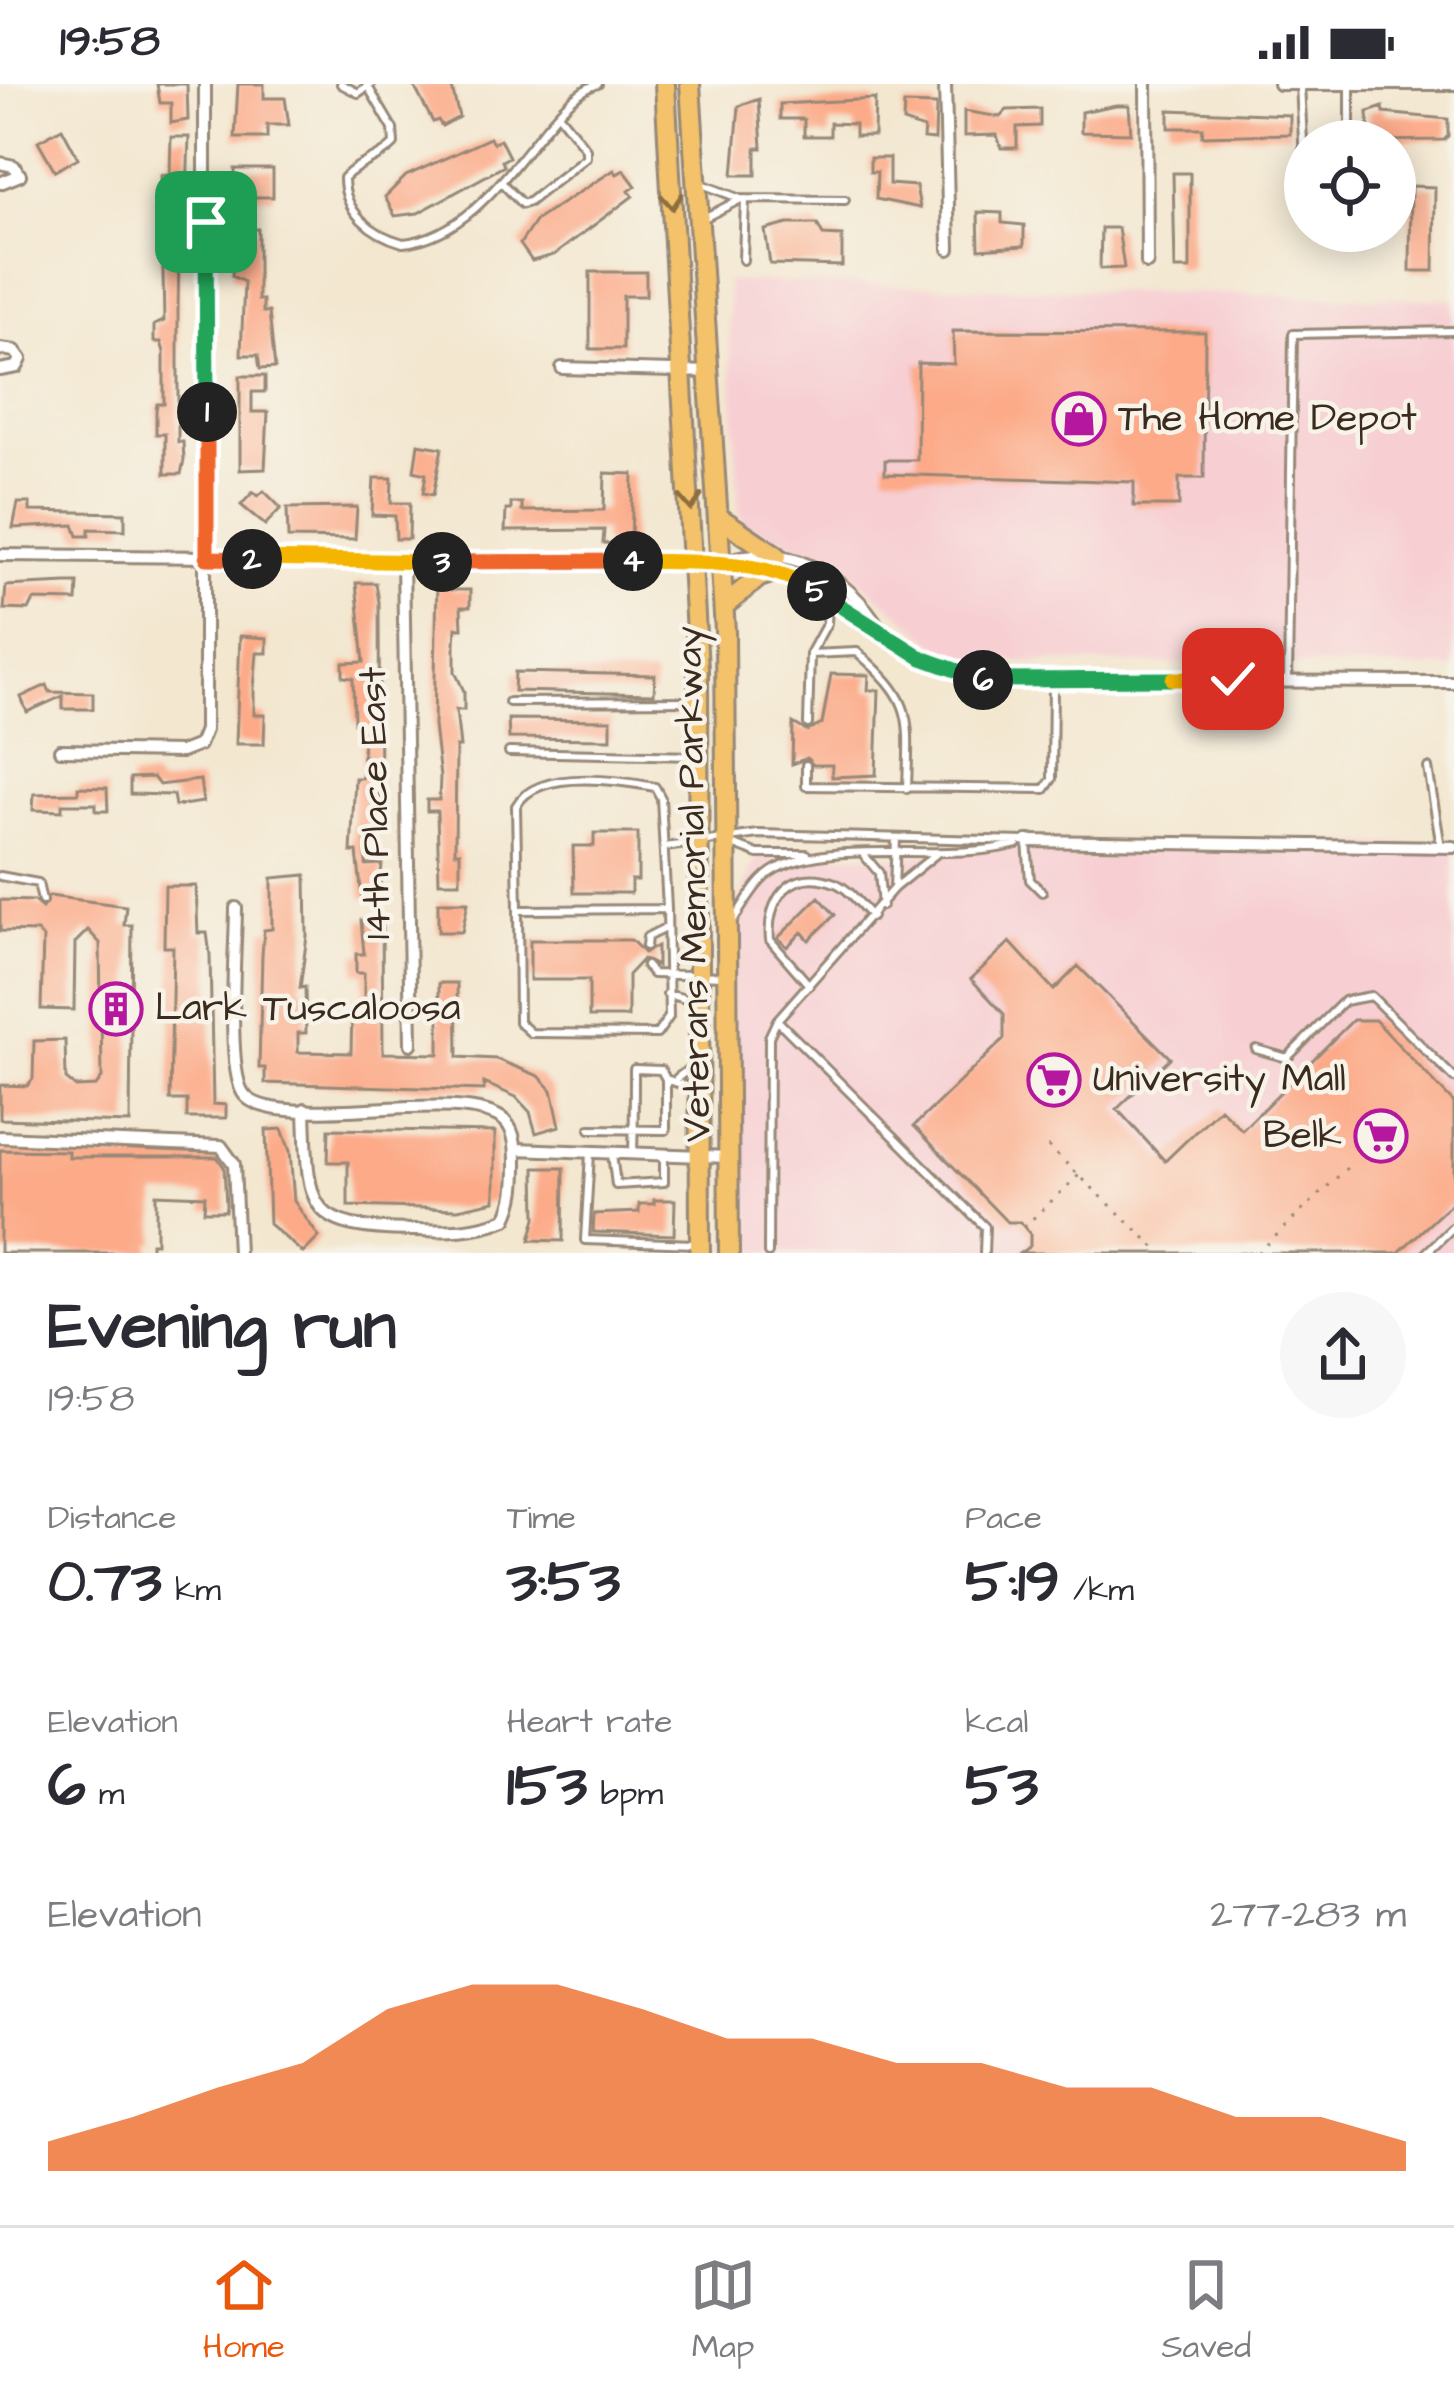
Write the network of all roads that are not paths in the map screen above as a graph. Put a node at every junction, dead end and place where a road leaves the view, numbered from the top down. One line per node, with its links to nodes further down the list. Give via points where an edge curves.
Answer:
1 (205, 84): 35 (street)
2 (340, 84): 12 (lane, via 348,92)
3 (598, 84): 13 (lane)
4 (665, 84): 31 (main road, Veterans Memorial Parkway, one-way to 31)
5 (690, 84): 18 (main road, Veterans Memorial Parkway)
6 (945, 84): 24 (street)
7 (1146, 84): 26 (street)
8 (1279, 84): 9 (street)
9 (1300, 85): 10 (street); 15 (lane)
10 (1350, 85): 11 (street); 16 (lane)
11 (1454, 85)
12 (371, 87): 20 (lane, via 394,144 355,166 344,178 344,195 374,231 418,241)
13 (575, 87): 14 (lane)
14 (560, 116): 20 (lane); 20 (lane, via 586,157 529,202)
15 (1302, 120)
16 (1350, 120)
17 (0, 164): 19 (street, via 20,175)
18 (696, 182): 21 (lane); 23 (main road, Veterans Memorial Parkway)
19 (0, 183)
20 (503, 184)
21 (743, 199): 22 (lane); 23 (lane); 25 (lane)
22 (845, 200)
23 (699, 221): 32 (main road, Veterans Memorial Parkway)
24 (949, 249)
25 (743, 260)
26 (1147, 263)
27 (1454, 331): 45 (lane, via 1292,334)
28 (0, 349): 30 (street, via 21,359)
29 (562, 368): 31 (street)
30 (0, 370)
31 (684, 372): 32 (street); 37 (main road, Veterans Memorial Parkway, one-way to 37)
32 (711, 372): 33 (main road, Veterans Memorial Parkway)
33 (720, 518): 38 (main road, Veterans Memorial Parkway); 39 (main road)
34 (0, 556): 35 (street)
35 (207, 558): 36 (street); 50 (street, via 207,714 199,745 181,752)
36 (403, 560): 37 (street); 86 (street, 14th Place East)
37 (694, 562): 38 (street); 47 (main road, Veterans Memorial Parkway)
38 (723, 562): 39 (street); 41 (main road, Veterans Memorial Parkway)
39 (777, 564): 40 (street); 41 (main road); 42 (street, via 810,565 838,581)
40 (828, 598): 42 (street); 43 (lane, via 827,623)
41 (724, 606): 59 (main road, Veterans Memorial Parkway)
42 (880, 629): 44 (street, via 974,679)
43 (810, 654): 49 (lane); 55 (lane, via 857,652 898,687 908,720)
44 (1053, 680): 45 (street); 55 (lane, via 1052,779 1045,789)
45 (1288, 680): 46 (street)
46 (1454, 682)
47 (699, 700): 48 (lane); 52 (main road, Veterans Memorial Parkway)
48 (509, 702)
49 (808, 724)
50 (60, 751)
51 (509, 752): 52 (lane)
52 (700, 756): 58 (main road, Veterans Memorial Parkway)
53 (806, 764): 55 (lane, via 806,786)
54 (1428, 768): 61 (lane)
55 (907, 789)
56 (896, 838): 57 (lane); 59 (lane, via 758,834); 65 (lane)
57 (1027, 841): 61 (street); 63 (lane); 68 (lane, via 1030,880)
58 (700, 842): 59 (lane); 60 (lane); 80 (main road, Veterans Memorial Parkway)
59 (729, 842): 62 (lane, via 758,854); 76 (main road, Veterans Memorial Parkway)
60 (665, 847): 72 (lane); 73 (lane, via 655,787 541,784 516,806)
61 (1448, 847)
62 (811, 854): 64 (lane); 76 (lane, via 759,882)
63 (936, 854): 65 (lane); 67 (lane)
64 (865, 855): 65 (lane); 70 (lane, via 879,873)
65 (897, 856): 67 (lane)
66 (0, 876): 69 (lane, via 38,883)
67 (894, 887): 70 (lane)
68 (1042, 892)
69 (42, 901)
70 (881, 907): 74 (lane)
71 (236, 908): 95 (street, via 243,1093 263,1106)
72 (667, 909): 73 (lane); 75 (lane)
73 (518, 910): 83 (lane, via 520,1022 531,1033 657,1034 669,1017)
74 (872, 917): 82 (lane); 82 (lane, via 832,881 784,887 772,902 770,940)
75 (667, 927): 77 (lane, via 647,937); 79 (lane)
76 (728, 927): 81 (main road, Veterans Memorial Parkway)
77 (646, 946)
78 (646, 966): 79 (lane)
79 (667, 975): 80 (lane); 83 (lane)
80 (700, 976): 81 (lane); 84 (main road, Veterans Memorial Parkway)
81 (729, 976): 107 (main road, Veterans Memorial Parkway)
82 (809, 985): 85 (lane)
83 (668, 994): 84 (lane)
84 (700, 1006): 88 (main road, Veterans Memorial Parkway)
85 (777, 1020): 112 (lane, via 770,1037); 113 (lane, via 985,1228)
86 (411, 1044)
87 (1256, 1049): 90 (lane, via 1287,1058 1344,1001 1371,996)
88 (700, 1061): 89 (lane); 94 (main road, Veterans Memorial Parkway)
89 (677, 1078): 91 (lane); 94 (lane)
90 (1454, 1078)
91 (666, 1079): 93 (lane); 99 (lane, via 661,1070 634,1070)
92 (656, 1092): 93 (lane)
93 (666, 1092): 97 (lane)
94 (700, 1093): 106 (main road, Veterans Memorial Parkway)
95 (305, 1109): 101 (street, via 487,1112 504,1121); 101 (street, via 311,1190 337,1224 358,1230 462,1232 506,1219)
96 (656, 1109): 97 (lane)
97 (666, 1110): 99 (lane, via 666,1130)
98 (590, 1129): 99 (lane)
99 (634, 1130): 104 (lane)
100 (0, 1137): 110 (street, via 221,1146 234,1164)
101 (516, 1149): 102 (street)
102 (590, 1149): 103 (street); 109 (lane, via 585,1240)
103 (613, 1150): 104 (street); 105 (lane, via 616,1185 664,1182)
104 (633, 1151): 105 (street)
105 (664, 1152): 106 (street)
106 (700, 1154): 107 (street); 109 (main road, Veterans Memorial Parkway)
107 (730, 1157): 111 (main road, Veterans Memorial Parkway)
108 (1454, 1226): 114 (lane)
109 (700, 1249)
110 (238, 1253)
111 (729, 1253)
112 (768, 1253)
113 (984, 1253)
114 (1426, 1253)

